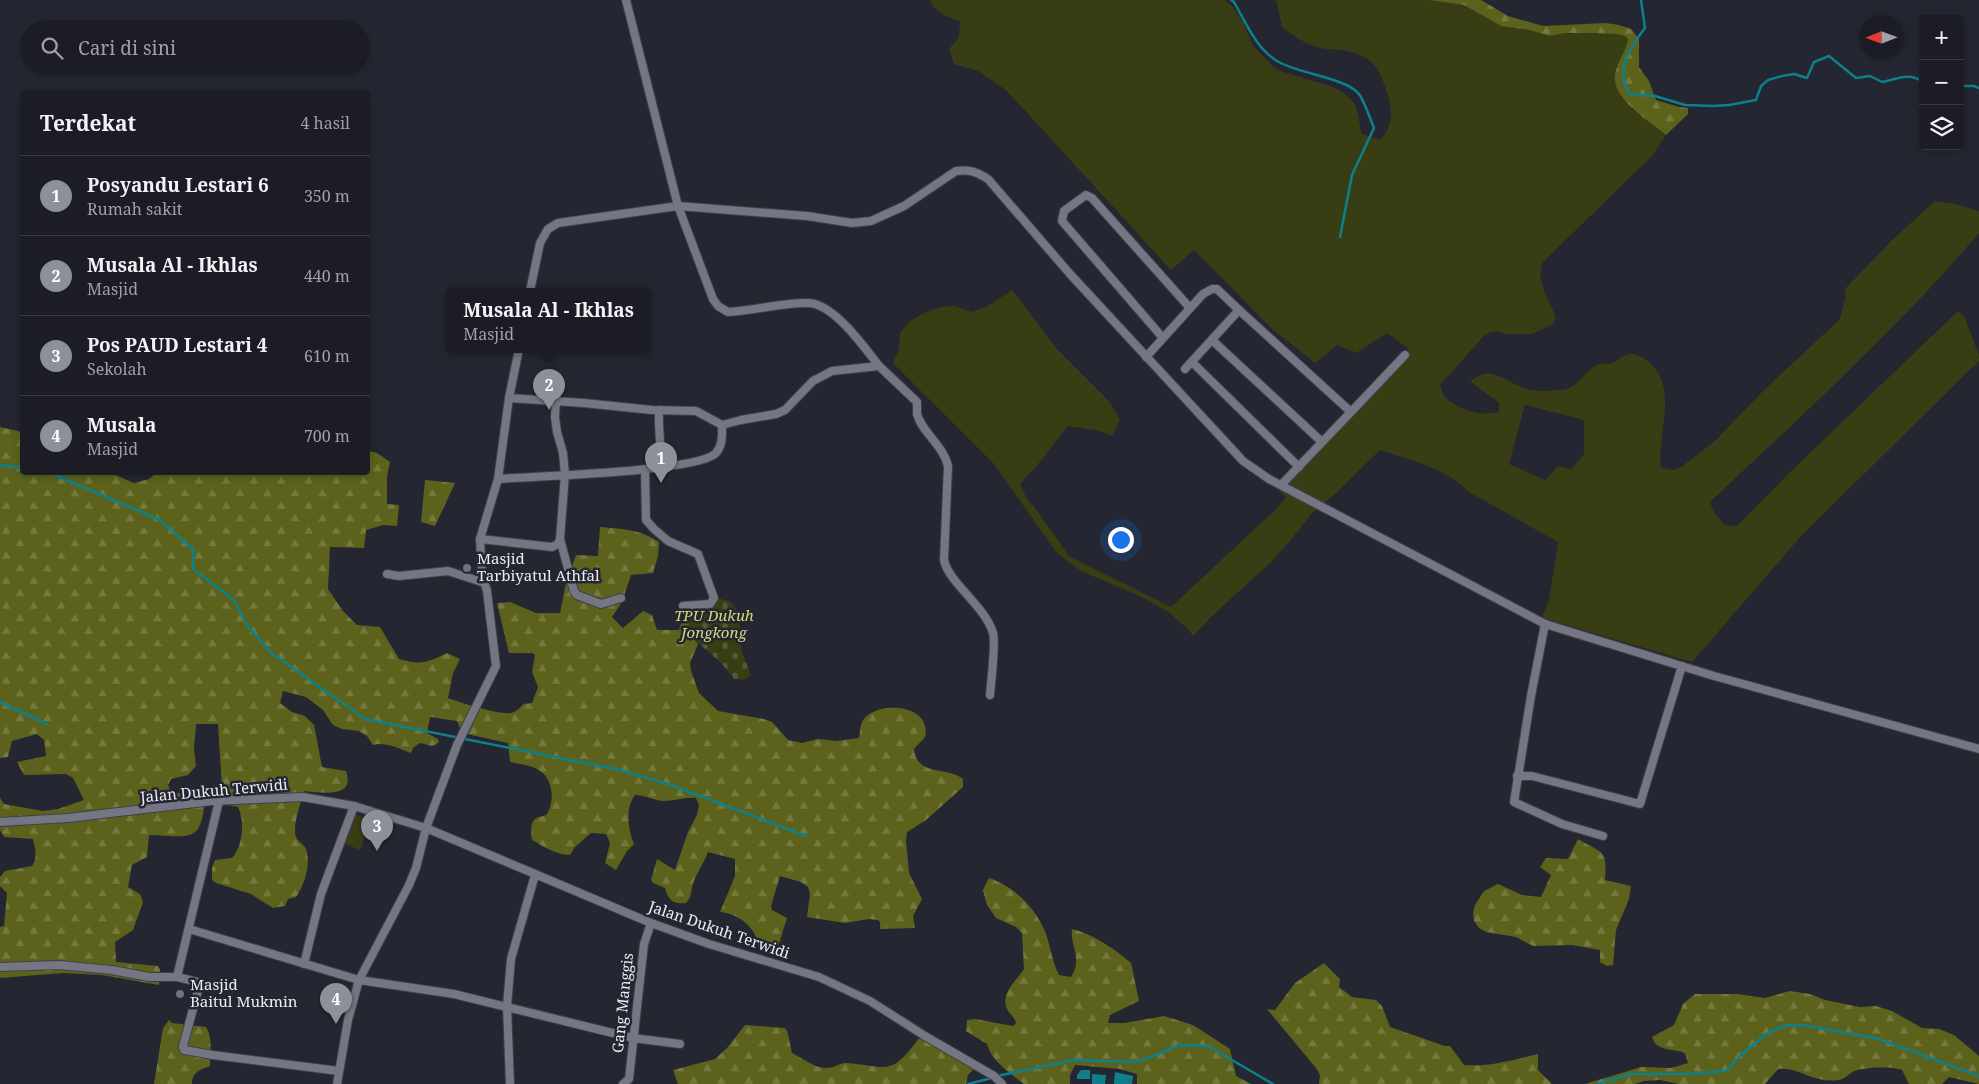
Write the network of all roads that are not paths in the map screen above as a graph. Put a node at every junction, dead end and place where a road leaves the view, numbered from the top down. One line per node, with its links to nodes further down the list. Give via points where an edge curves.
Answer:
1 (626, 0): 2 (street)
2 (678, 206): 3 (street, via 558,223 548,229 540,243); 10 (street, via 807,216 852,223 871,221 904,206 956,171 975,171 988,179); 12 (street, via 718,306 728,312 798,303 818,305 831,312 855,336)
3 (531, 288)
4 (1190, 308): 5 (street, via 1203,294 1217,289); 6 (street); 6 (street, via 1092,198 1086,195 1064,211 1062,221)
5 (1239, 310): 7 (street); 18 (street)
6 (1163, 338): 10 (street)
7 (1212, 340): 11 (street); 20 (street)
8 (518, 353): 15 (street)
9 (1405, 355): 18 (street)
10 (1146, 357): 26 (street, via 1243,461)
11 (1192, 362): 13 (street); 22 (street)
12 (879, 366): 19 (street, via 832,371 813,381 785,410); 35 (street, via 917,402 918,415 946,458 944,560 947,569 982,612 994,635)
13 (1185, 369)
14 (557, 382): 16 (street)
15 (509, 398): 16 (street); 25 (street)
16 (556, 401): 17 (street); 24 (street, via 557,432)
17 (659, 410): 19 (street, via 696,411); 21 (street)
18 (1351, 412): 20 (street)
19 (722, 425): 21 (street, via 721,443 713,455)
20 (1322, 442): 22 (street)
21 (662, 467): 23 (street)
22 (1299, 467): 26 (street)
23 (645, 469): 24 (street); 32 (street, via 646,520 668,541 698,554 714,598 710,604)
24 (565, 474): 25 (street); 28 (street)
25 (498, 478): 27 (street)
26 (1282, 484): 33 (street)
27 (480, 539): 28 (street, via 552,547); 30 (street)
28 (560, 540): 31 (street, via 577,595 601,604)
29 (387, 574): 30 (street, via 399,576 448,571)
30 (485, 583): 41 (street, via 496,666 457,745)
31 (621, 598)
32 (682, 606)
33 (1545, 624): 34 (street); 37 (street)
34 (1682, 666): 36 (street); 37 (street, via 1640,804 1532,776)
35 (990, 695)
36 (1979, 749)
37 (1517, 776): 42 (street, via 1514,802 1562,824)
38 (219, 801): 39 (street, Jalan Dukuh Terwidi, via 303,797); 40 (street, Jalan Dukuh Terwidi, via 68,818); 45 (street)
39 (354, 806): 41 (street, Jalan Dukuh Terwidi); 46 (street, via 321,894)
40 (0, 822)
41 (426, 828): 43 (street, Jalan Dukuh Terwidi); 49 (street, via 409,885)
42 (1603, 836)
43 (535, 875): 44 (street, Jalan Dukuh Terwidi); 50 (street, via 511,959)
44 (651, 923): 51 (street, Gang Manggis, via 644,944); 54 (street, Jalan Dukuh Terwidi, via 819,977 870,1001)
45 (189, 929): 46 (street); 48 (street)
46 (304, 964): 49 (street)
47 (0, 967): 48 (street, via 59,965 149,977)
48 (178, 977): 53 (street, via 199,984 184,1050)
49 (359, 980): 50 (street, via 454,994); 53 (street)
50 (507, 1006): 51 (street); 56 (street)
51 (633, 1038): 52 (street); 57 (street, Gang Manggis, via 629,1079)
52 (680, 1044)
53 (339, 1071): 55 (street)
54 (998, 1080)
55 (337, 1084)
56 (510, 1084)
57 (623, 1084)

